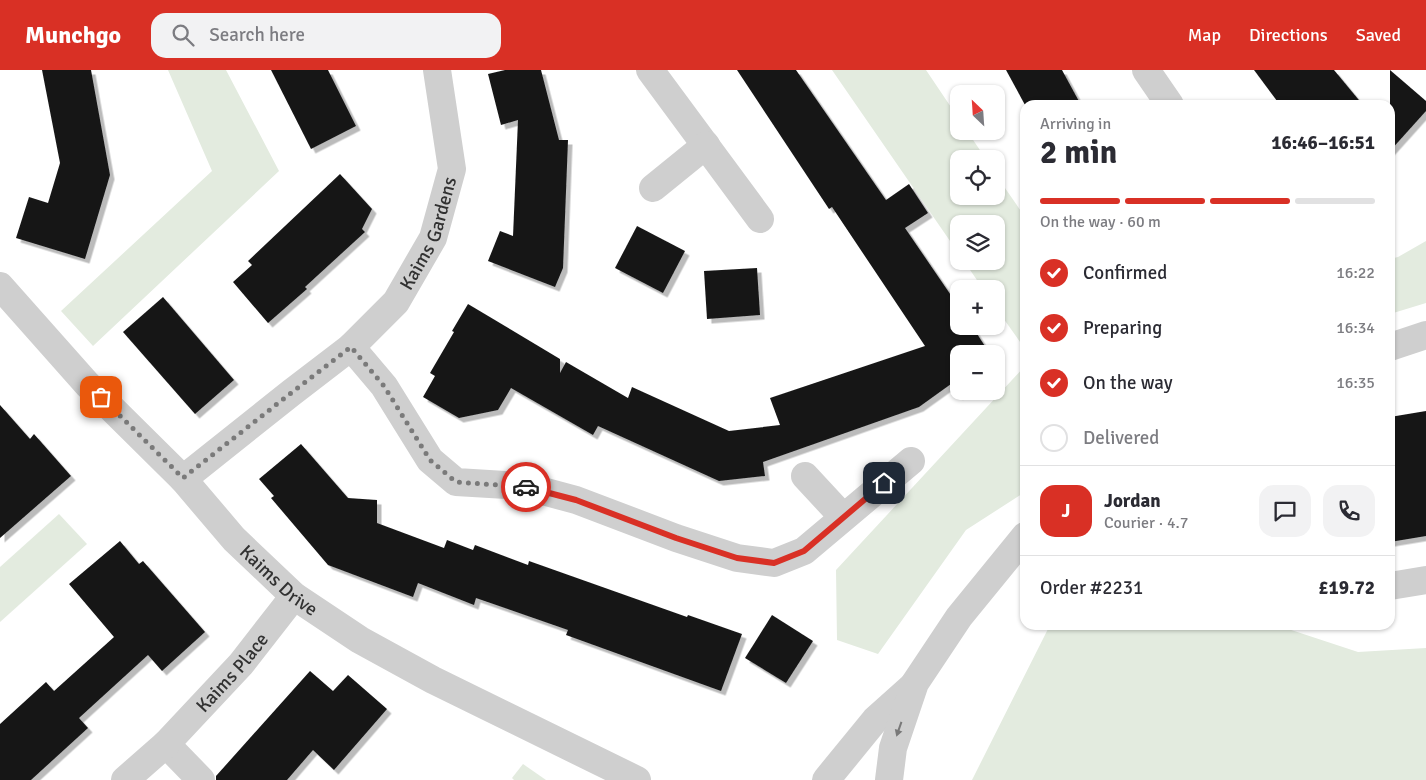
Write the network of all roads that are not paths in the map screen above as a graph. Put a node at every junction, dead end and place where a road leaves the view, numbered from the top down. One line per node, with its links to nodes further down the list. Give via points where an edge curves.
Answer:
1 (437, 70): 11 (street, Kaims Gardens, via 452,169 433,238 396,302)
2 (650, 70): 5 (street)
3 (1146, 70): 4 (street)
4 (1167, 100)
5 (706, 145): 6 (street); 7 (street)
6 (653, 188)
7 (760, 219)
8 (0, 286): 14 (street, Kaims Drive, via 87,384)
9 (1426, 335): 10 (street)
10 (1395, 345)
11 (351, 347): 14 (street, Kaims Gardens); 15 (street, via 384,386 430,460 456,482 524,486 576,500 737,558 774,563 804,551)
12 (911, 461): 15 (street)
13 (805, 476): 15 (street)
14 (183, 478): 19 (street, Kaims Drive, via 234,539)
15 (843, 517)
16 (1020, 542): 20 (street, via 959,617)
17 (1426, 580): 18 (street)
18 (1395, 585)
19 (294, 596): 21 (street, Kaims Place, via 241,664); 22 (street, Kaims Drive, via 360,640 433,680)
20 (915, 683): 25 (street, via 876,720); 26 (street, one-way to 26, via 893,748)
21 (166, 744): 23 (street, Kaims Place); 24 (street)
22 (634, 779)
23 (125, 780)
24 (200, 780)
25 (826, 780)
26 (889, 780)

